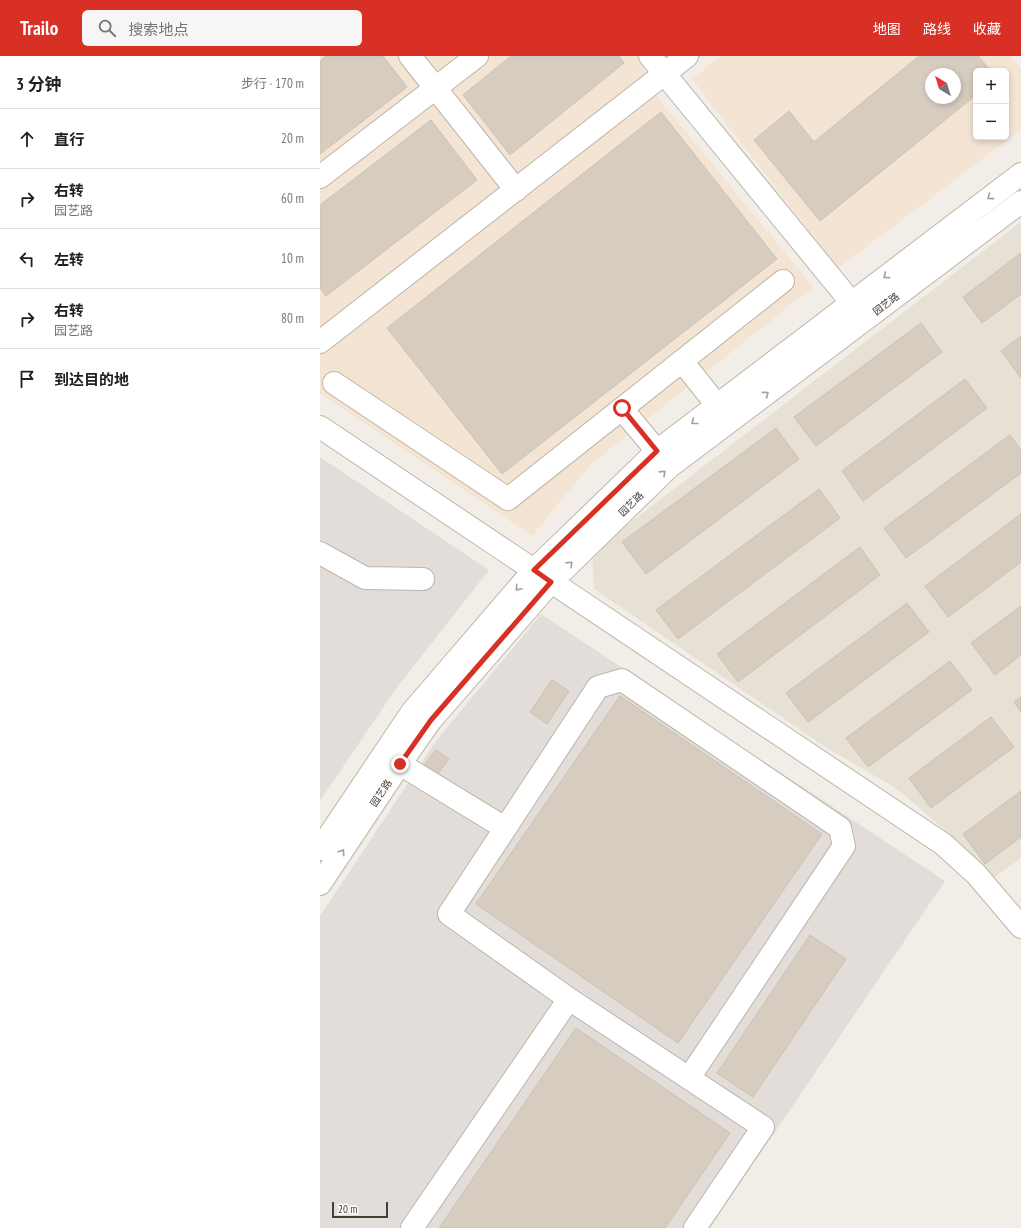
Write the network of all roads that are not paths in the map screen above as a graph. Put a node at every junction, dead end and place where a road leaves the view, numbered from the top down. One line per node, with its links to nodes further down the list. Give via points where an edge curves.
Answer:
1 (410, 56): 6 (street)
2 (477, 56): 6 (street)
3 (650, 56): 5 (street)
4 (687, 56): 5 (street)
5 (664, 74): 9 (street); 12 (street)
6 (436, 88): 8 (street); 9 (street)
7 (1021, 174): 12 (street, 园艺路, one-way to 12)
8 (320, 177)
9 (516, 190): 13 (street)
10 (1021, 202): 21 (street, 园艺路, one-way to 10, via 669,467)
11 (783, 281): 14 (street)
12 (851, 302): 16 (street, 园艺路)
13 (320, 342)
14 (682, 361): 16 (street); 17 (street)
15 (334, 383): 17 (street, via 508,499)
16 (716, 404): 19 (street, 园艺路, one-way to 19)
17 (622, 408): 19 (street)
18 (320, 427): 21 (street)
19 (657, 451): 21 (street, 园艺路)
20 (320, 553): 22 (street, via 365,578)
21 (542, 576): 23 (street, 园艺路); 25 (street, 园艺路, one-way to 25, via 412,712); 27 (street, via 943,844 976,874)
22 (423, 579)
23 (400, 764): 24 (street); 26 (street, 园艺路, one-way to 23)
24 (505, 828): 28 (street, via 449,914); 29 (street, via 598,687 622,680 840,828 844,846)
25 (320, 850)
26 (320, 884)
27 (1021, 927)
28 (569, 999): 29 (street); 30 (street)
29 (689, 1078): 31 (street, via 763,1127)
30 (412, 1228)
31 (695, 1228)

